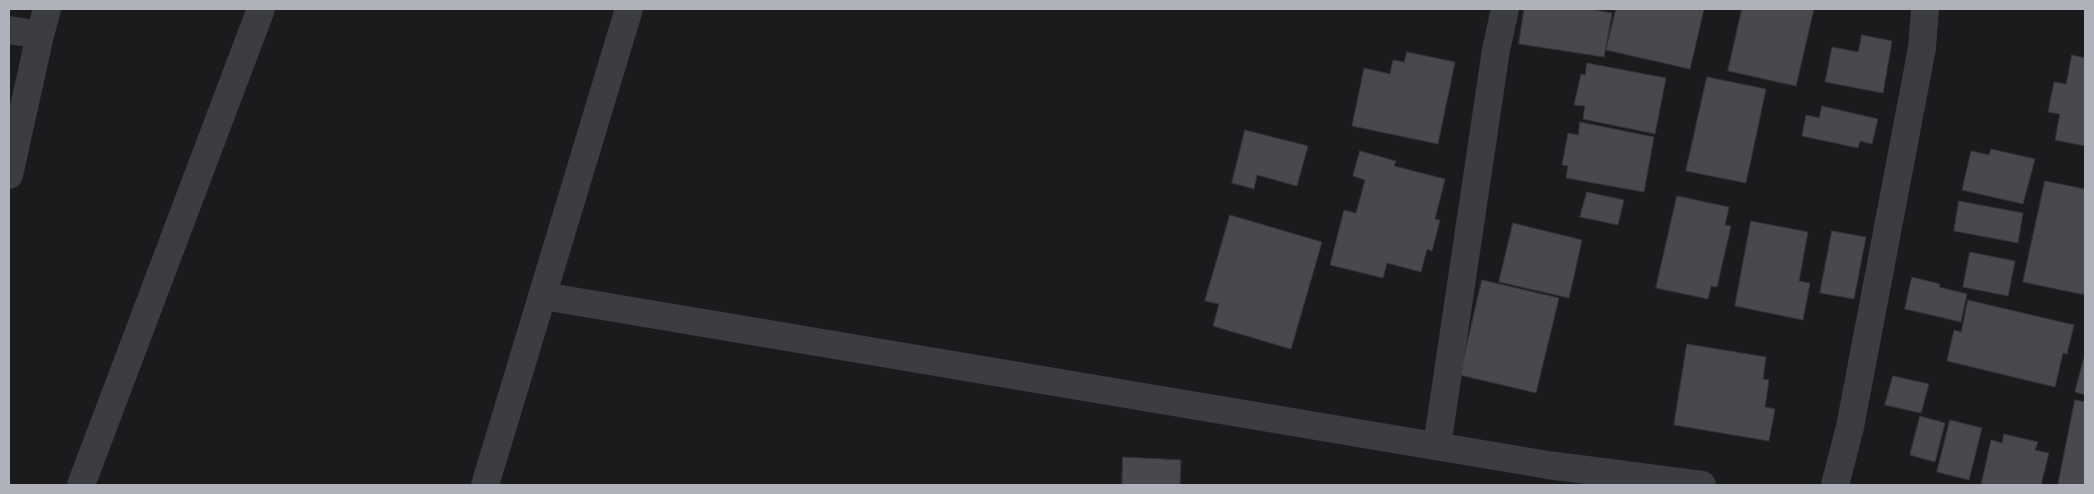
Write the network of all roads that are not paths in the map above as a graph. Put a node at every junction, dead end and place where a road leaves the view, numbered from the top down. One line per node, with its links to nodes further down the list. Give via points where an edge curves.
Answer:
1 (48, 9): 7 (street)
2 (261, 9): 12 (street)
3 (629, 9): 9 (street)
4 (1505, 9): 10 (street, via 1496,50)
5 (1925, 9): 15 (street, via 1922,48 1850,427)
6 (9, 30): 7 (street)
7 (40, 35): 8 (street)
8 (9, 175)
9 (542, 296): 10 (street); 13 (street)
10 (1437, 446): 11 (street)
11 (1548, 475): 14 (street)
12 (81, 485)
13 (485, 485)
14 (1702, 485)
15 (1835, 485)

